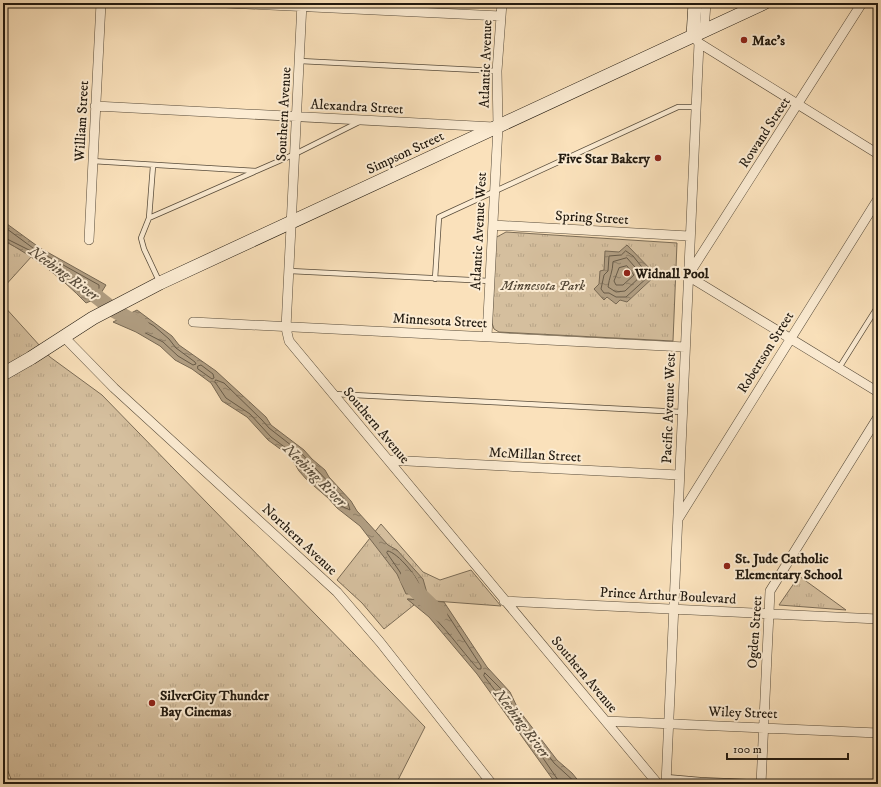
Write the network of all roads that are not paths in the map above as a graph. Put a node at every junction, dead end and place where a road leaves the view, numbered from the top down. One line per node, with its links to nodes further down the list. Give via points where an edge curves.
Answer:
1 (101, 3): 14 (street, William Street)
2 (226, 3): 8 (street)
3 (502, 3): 9 (street, Atlantic Avenue)
4 (695, 3): 10 (main road)
5 (706, 3): 10 (street, Pacific Avenue West)
6 (764, 3): 10 (main road, Simpson Street)
7 (862, 3): 13 (street, Rowand Street)
8 (302, 5): 9 (street); 11 (street, Southern Avenue)
9 (501, 16): 12 (street, Atlantic Avenue)
10 (699, 36): 13 (street); 15 (street, Pacific Avenue West); 18 (main road, Simpson Street)
11 (300, 61): 12 (lane); 16 (street, Southern Avenue)
12 (497, 71): 18 (street, Atlantic Avenue)
13 (798, 104): 20 (street); 32 (street, Rowand Street)
14 (95, 106): 16 (street, Alexandra Street); 21 (street, William Street)
15 (696, 107): 24 (lane, via 678,107); 29 (street, Pacific Avenue West)
16 (297, 117): 17 (street, Alexandra Street); 19 (street, Southern Avenue)
17 (361, 121): 18 (street, Alexandra Street); 19 (lane)
18 (498, 127): 24 (street, Atlantic Avenue West); 27 (main road, Simpson Street)
19 (295, 154): 23 (lane); 27 (street, Southern Avenue)
20 (878, 154)
21 (92, 161): 22 (lane); 30 (street, William Street)
22 (153, 166): 23 (lane); 26 (lane)
23 (256, 171): 26 (lane)
24 (494, 190): 28 (street, Atlantic Avenue West); 33 (lane, via 439,217)
25 (878, 199): 41 (street, Robertson Street)
26 (149, 218): 35 (lane, via 141,238)
27 (292, 221): 31 (street, Southern Avenue); 35 (main road, Simpson Street)
28 (493, 225): 29 (street, Spring Street); 34 (street, Atlantic Avenue West)
29 (689, 236): 32 (street, Pacific Avenue West)
30 (88, 240)
31 (290, 272): 33 (lane); 38 (street, Southern Avenue)
32 (688, 276): 41 (street); 42 (street, Pacific Avenue West)
33 (435, 279): 34 (lane)
34 (490, 281): 39 (street, Atlantic Avenue West)
35 (160, 283): 40 (main road, Simpson Street, via 93,318)
36 (878, 306): 43 (lane)
37 (194, 322): 38 (street, Minnesota Street)
38 (286, 328): 39 (street, Minnesota Street); 46 (street, Southern Avenue, via 289,341)
39 (487, 336): 42 (street, Minnesota Street)
40 (64, 337): 44 (main road, Simpson Street); 62 (street, Northern Avenue, via 114,388 337,592 380,642)
41 (790, 338): 43 (street); 51 (street, Robertson Street)
42 (685, 347): 47 (street, Pacific Avenue West)
43 (839, 368): 45 (street)
44 (3, 374)
45 (878, 392)
46 (333, 394): 47 (lane); 49 (street, Southern Avenue)
47 (682, 412): 50 (street, Pacific Avenue West)
48 (878, 417): 54 (street, Ogden Street, via 770,591)
49 (388, 460): 50 (street, McMillan Street); 52 (street, Southern Avenue)
50 (679, 475): 51 (street, Pacific Avenue West)
51 (677, 521): 53 (street, Pacific Avenue West)
52 (504, 601): 53 (street, Prince Arthur Boulevard); 56 (street, Southern Avenue)
53 (674, 609): 54 (street, Prince Arthur Boulevard); 57 (street, Pacific Avenue West)
54 (768, 613): 55 (street, Prince Arthur Boulevard); 58 (street, Ogden Street)
55 (878, 619)
56 (606, 721): 57 (street, Wiley Street); 63 (street, Southern Avenue)
57 (670, 723): 58 (street, Wiley Street); 60 (street, Pacific Avenue West)
58 (763, 727): 59 (street, Wiley Street); 61 (street, Ogden Street)
59 (878, 732)
60 (666, 780): 61 (lane)
61 (761, 783): 64 (lane)
62 (492, 784)
63 (658, 784)
64 (796, 784)

